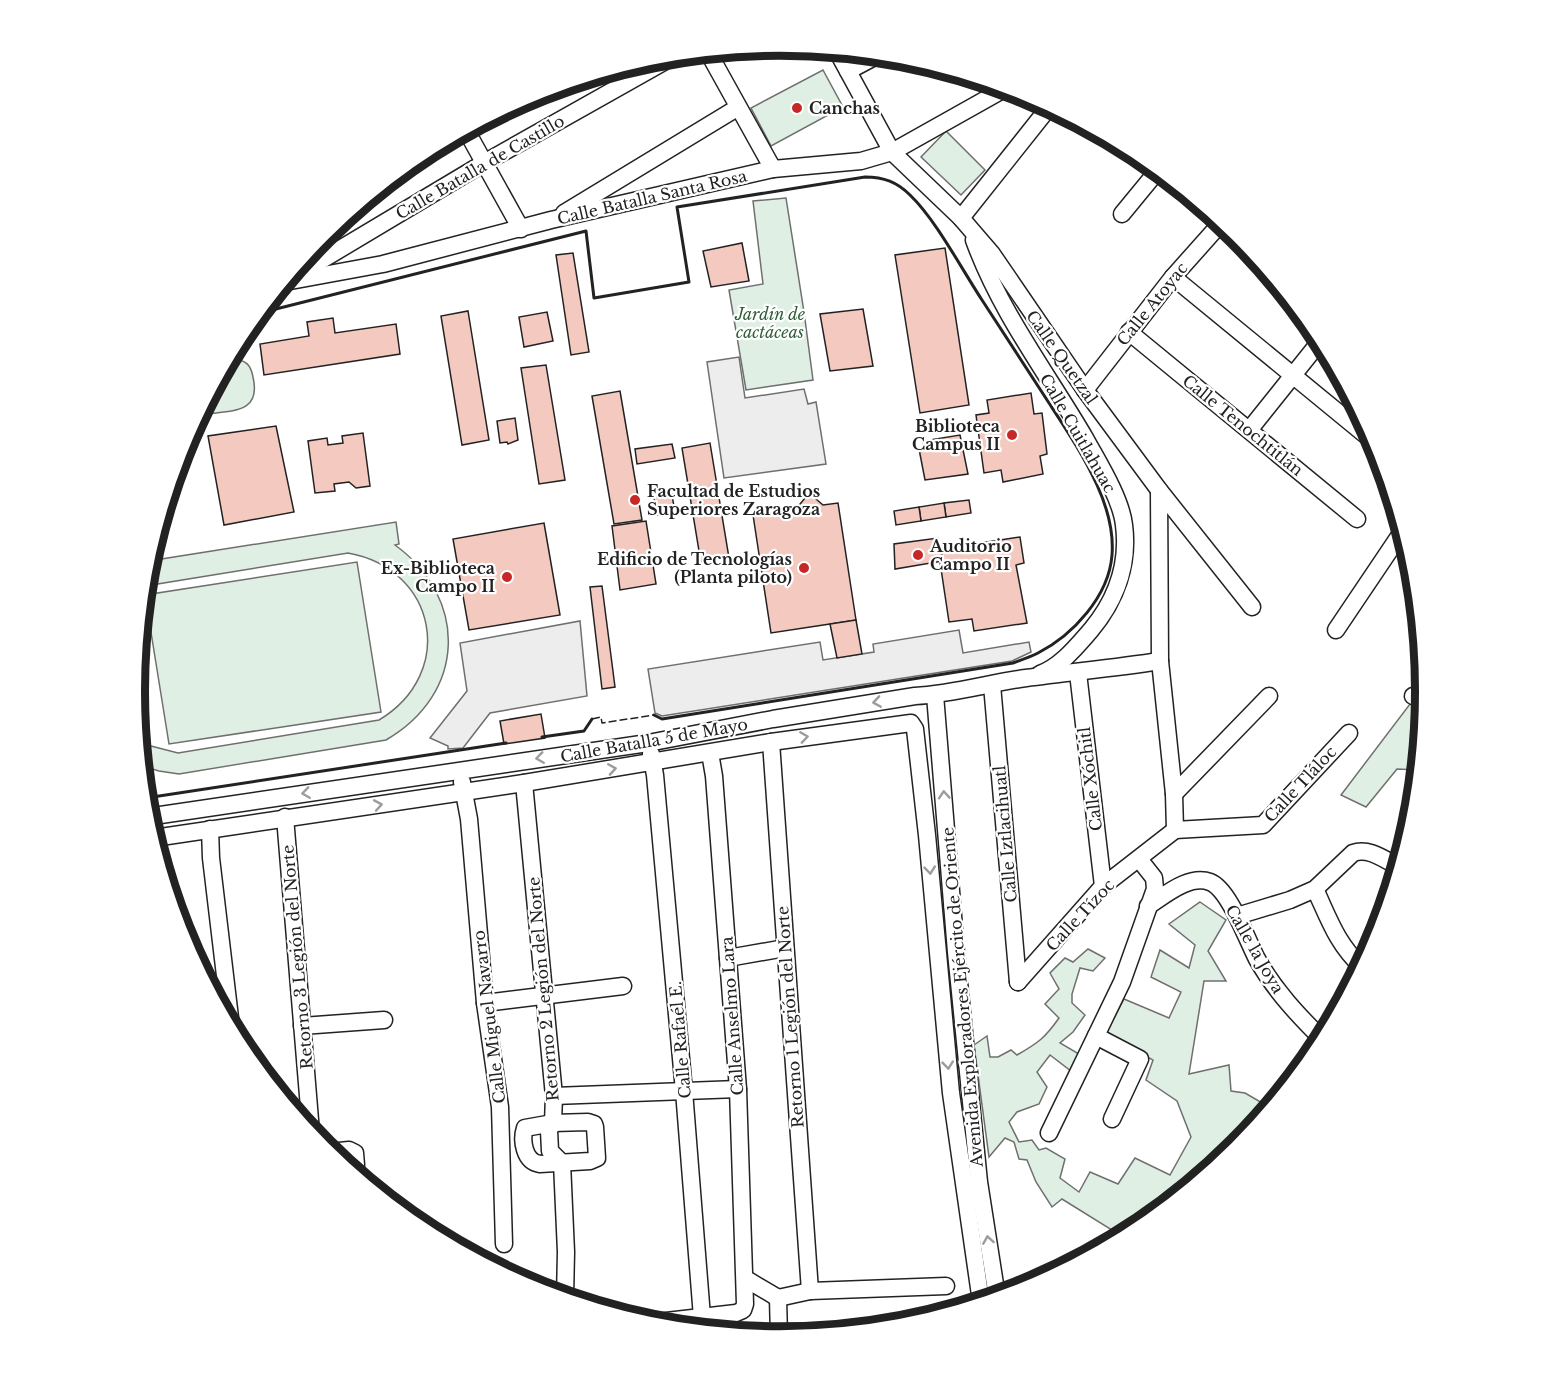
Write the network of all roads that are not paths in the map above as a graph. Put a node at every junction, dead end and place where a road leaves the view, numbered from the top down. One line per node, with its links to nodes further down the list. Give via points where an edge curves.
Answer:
1 (841, 59): 5 (street, Calle Quetzal)
2 (712, 60): 7 (street)
3 (866, 61): 5 (street)
4 (650, 70): 11 (street, Calle Batalla de Castillo)
5 (848, 71): 10 (street, Calle Quetzal)
6 (996, 93): 10 (street, Calle Batalla Santa Rosa)
7 (737, 108): 12 (street); 15 (street)
8 (1045, 113): 16 (street)
9 (470, 137): 11 (street)
10 (892, 152): 12 (street, Calle Batalla Santa Rosa, via 861,161); 16 (street, Calle Quetzal)
11 (484, 163): 17 (street); 19 (street, Calle Batalla de Castillo)
12 (773, 169): 15 (street, Calle Batalla Santa Rosa)
13 (1153, 176): 14 (street)
14 (1122, 214)
15 (551, 220): 17 (street, Calle Batalla Santa Rosa)
16 (966, 225): 25 (street, Calle Quetzal, via 992,254); 35 (street, Calle Cuitlahuac, via 995,289 1094,454 1124,522 1120,580 1106,610 1059,663)
17 (521, 229): 21 (street, Calle Batalla Santa Rosa, via 383,264)
18 (1216, 229): 20 (street, Calle Atoyac)
19 (305, 270)
20 (1173, 277): 22 (street, Calle Atoyac); 24 (street)
21 (297, 280)
22 (1129, 332): 25 (street, Calle Atoyac); 26 (street, Calle Tenochtitlán)
23 (1315, 348): 24 (street)
24 (1293, 375): 26 (street); 27 (street)
25 (1085, 390): 28 (street, Calle Quetzal)
26 (1250, 429): 29 (street, Calle Tenochtitlán)
27 (1360, 430)
28 (1159, 490): 31 (street, Calle Quetzal); 33 (street)
29 (1357, 519)
30 (1398, 539): 32 (street)
31 (1252, 607)
32 (1336, 630)
33 (1160, 661): 34 (street, Calle Batalla 5 de Mayo); 49 (street)
34 (1078, 673): 35 (street, Calle Batalla 5 de Mayo); 58 (street, Calle Xóchitl)
35 (1023, 678): 36 (street, Calle Batalla 5 de Mayo)
36 (993, 685): 37 (street, Calle Batalla 5 de Mayo); 65 (street, Calle Iztlacihuatl)
37 (935, 695): 41 (street, Calle Batalla 5 de Mayo, one-way to 41); 84 (street, Avenida Exploradores Ejército de Oriente, one-way to 37)
38 (1269, 696): 49 (street)
39 (915, 729): 42 (street, Calle Batalla 5 de Mayo, one-way to 39, via 908,722); 84 (street, Avenida Exploradores Ejército de Oriente, one-way to 84, via 951,1093)
40 (1349, 733): 54 (street, Calle Tláloc, via 1263,825)
41 (648, 742): 44 (street, Calle Rafaél E.); 45 (street, Calle Batalla 5 de Mayo, one-way to 45)
42 (771, 742): 43 (street, Calle Batalla 5 de Mayo); 62 (street, Retorno 1 Legión del Norte)
43 (710, 753): 44 (street, Calle Batalla 5 de Mayo); 63 (street, Calle Anselmo Lara)
44 (653, 762): 46 (street, Calle Batalla 5 de Mayo, one-way to 44); 75 (street, Calle Rafaél E.)
45 (460, 770): 47 (street, Calle Batalla 5 de Mayo); 48 (street, Calle Miguel Navarro)
46 (524, 783): 48 (street, Calle Batalla 5 de Mayo); 67 (street, Retorno 2 Legión del Norte)
47 (347, 788): 50 (street); 51 (street, Calle Batalla 5 de Mayo, one-way to 51)
48 (463, 792): 50 (street, Calle Batalla 5 de Mayo, one-way to 48); 68 (street, Calle Miguel Navarro, via 469,819)
49 (1174, 794): 54 (street)
50 (352, 810): 52 (street, Calle Batalla 5 de Mayo)
51 (158, 815)
52 (285, 817): 53 (street, Calle Batalla 5 de Mayo); 71 (street, Retorno 3 Legión del Norte)
53 (210, 829): 55 (street, Calle Batalla 5 de Mayo); 69 (street)
54 (1175, 830): 56 (street, Calle Tízoc)
55 (163, 837)
56 (1139, 859): 58 (street, Calle Tízoc); 60 (street, via 1154,878 1155,889)
57 (1393, 863): 59 (street, via 1360,850)
58 (1103, 886): 65 (street, Calle Tízoc)
59 (1315, 889): 61 (street); 64 (street, via 1336,936)
60 (1147, 906): 61 (street, Calle la Joya, via 1172,890 1199,880 1219,888); 73 (street, via 1122,982)
61 (1237, 916): 72 (street, Calle la Joya, via 1274,987)
62 (785, 948): 63 (street); 90 (street, Retorno 1 Legión del Norte)
63 (728, 958): 74 (street, Calle Anselmo Lara)
64 (1356, 961)
65 (1018, 982)
66 (623, 986): 67 (street)
67 (544, 995): 68 (street); 76 (street, Retorno 2 Legión del Norte)
68 (485, 1003): 85 (street, Calle Miguel Navarro, via 500,1107)
69 (228, 1004)
70 (384, 1020): 71 (street)
71 (302, 1026): 77 (street, Retorno 3 Legión del Norte)
72 (1316, 1033)
73 (1096, 1036): 78 (street, via 1140,1059); 80 (street)
74 (738, 1089): 75 (street); 86 (street, Calle Anselmo Lara)
75 (684, 1091): 76 (street); 93 (street, Calle Rafaél E.)
76 (554, 1096): 79 (street, Retorno 2 Legión del Norte)
77 (310, 1117)
78 (1112, 1119)
79 (553, 1123): 83 (street, Retorno 2 Legión del Norte, via 549,1130 550,1151); 83 (street, via 525,1128 526,1154 536,1164); 83 (street, via 588,1122 596,1127 597,1158)
80 (1049, 1133)
81 (343, 1151): 82 (street, via 355,1153)
82 (356, 1163)
83 (562, 1163): 88 (street, Retorno 2 Legión del Norte)
84 (971, 1183): 89 (street, Avenida Exploradores Ejército de Oriente, one-way to 84); 91 (street, Avenida Exploradores Ejército de Oriente)
85 (504, 1244)
86 (746, 1279): 92 (street); 93 (street, Calle Anselmo Lara, via 743,1310)
87 (946, 1286): 90 (street)
88 (566, 1289)
89 (995, 1289)
90 (810, 1291): 92 (street)
91 (980, 1294)
92 (778, 1298): 95 (street)
93 (702, 1317): 94 (street)
94 (686, 1319)
95 (779, 1326)

